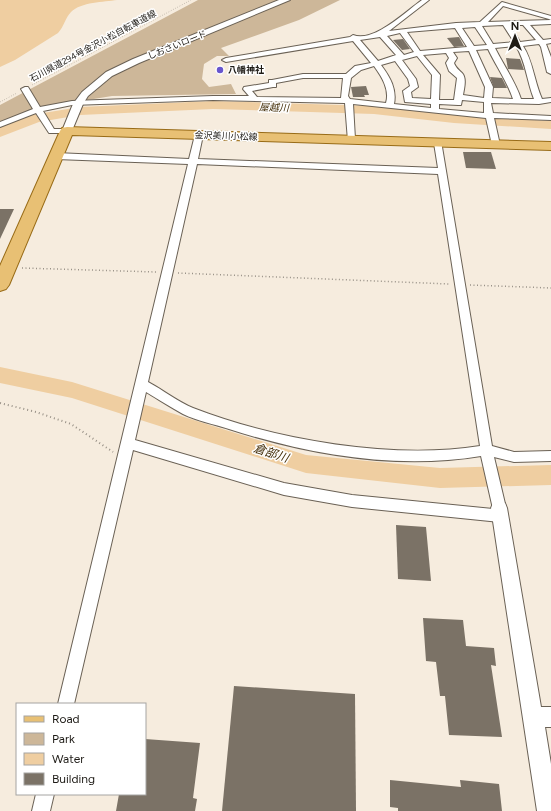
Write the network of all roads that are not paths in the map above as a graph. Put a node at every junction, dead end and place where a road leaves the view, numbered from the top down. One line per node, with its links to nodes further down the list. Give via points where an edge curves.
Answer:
1 (286, 0): 38 (street, しおさいロード, via 116,70 85,94)
2 (426, 0): 12 (street)
3 (551, 18): 8 (street, via 502,4)
4 (542, 22): 5 (street); 7 (street); 11 (street)
5 (551, 22)
6 (505, 23): 7 (street); 8 (street); 16 (street)
7 (525, 23): 15 (street)
8 (480, 24): 9 (street); 17 (street)
9 (456, 25): 10 (street); 18 (street)
10 (402, 30): 12 (street); 20 (street)
11 (551, 32)
12 (381, 33): 13 (street); 21 (street)
13 (353, 37): 22 (street); 23 (street)
14 (551, 41): 15 (street)
15 (541, 42): 16 (street); 25 (street)
16 (519, 44): 17 (street); 28 (street, via 526,56)
17 (492, 47): 18 (street); 24 (street)
18 (472, 48): 19 (street); 24 (street)
19 (448, 51): 20 (street); 30 (street, via 452,58 452,69 461,78)
20 (420, 53): 21 (street); 36 (street, via 424,63 436,75)
21 (398, 57): 23 (street); 36 (street, via 414,87 407,91 408,100)
22 (226, 60)
23 (375, 63): 27 (street, via 358,68); 39 (street, via 390,87 392,95)
24 (490, 64): 28 (street); 33 (street)
25 (550, 64): 26 (street)
26 (551, 72)
27 (346, 76): 31 (street, via 303,76 247,89); 35 (street, via 344,97)
28 (522, 84): 34 (street); 37 (street)
29 (25, 89): 40 (street)
30 (459, 97): 33 (street); 36 (street, via 458,103)
31 (254, 98): 35 (street); 38 (street)
32 (551, 100): 37 (street)
33 (488, 101): 34 (street); 42 (street)
34 (518, 101): 37 (street)
35 (348, 102): 39 (street); 47 (street)
36 (435, 102): 41 (street)
37 (536, 102): 43 (street)
38 (79, 104): 40 (street); 45 (street)
39 (389, 106): 41 (street)
40 (37, 110): 44 (street); 45 (street, via 52,130)
41 (435, 111): 42 (street)
42 (490, 117): 43 (street); 49 (street)
43 (547, 118)
44 (0, 125)
45 (69, 127): 46 (main road, 金沢美川小松線); 51 (main road)
46 (199, 135): 47 (main road, 金沢美川小松線); 52 (street)
47 (351, 139): 48 (main road, 金沢美川小松線)
48 (438, 143): 49 (main road, 金沢美川小松線); 53 (street)
49 (496, 145): 50 (main road, 金沢美川小松線)
50 (551, 146)
51 (56, 156): 52 (street); 54 (main road)
52 (192, 162): 53 (street); 55 (street)
53 (442, 171): 57 (street)
54 (0, 285)
55 (141, 386): 56 (street); 57 (street, via 188,411 258,433 298,442 362,453 411,457)
56 (129, 437): 59 (street, via 284,489 352,501); 60 (street)
57 (487, 454): 58 (street, via 514,457); 59 (street)
58 (551, 456)
59 (500, 512): 61 (street)
60 (66, 703)
61 (542, 717): 64 (street)
62 (45, 795): 63 (street)
63 (41, 811)
64 (548, 811)

